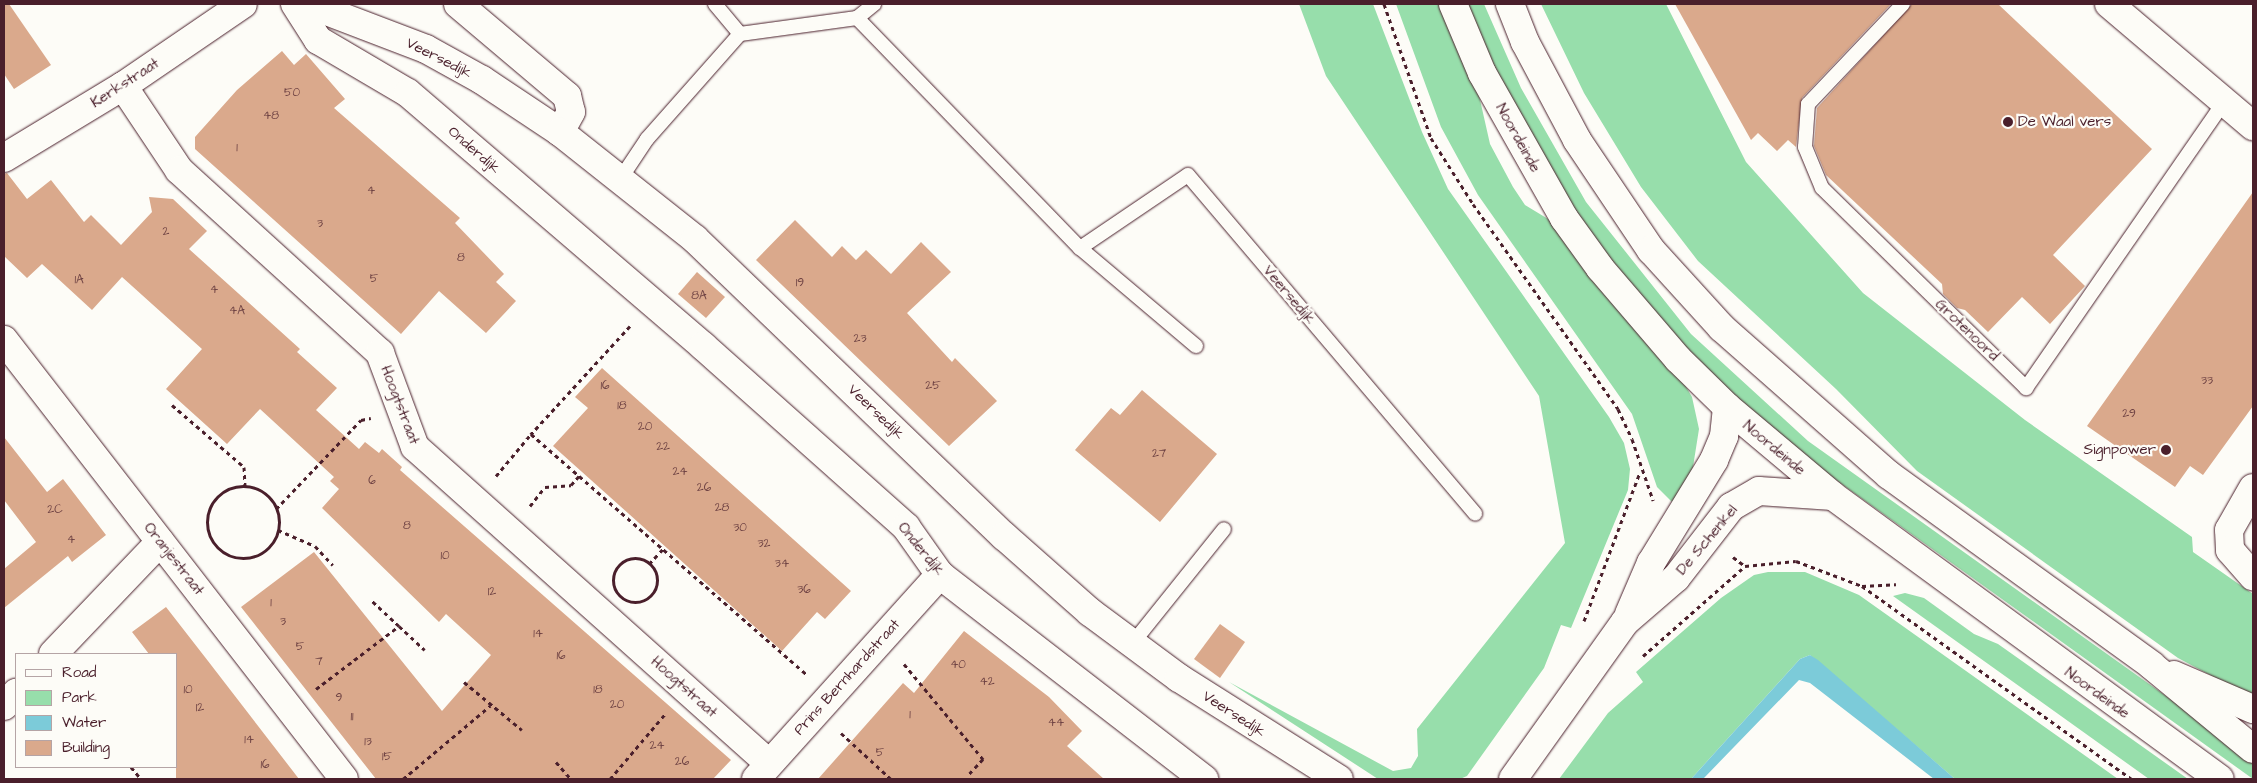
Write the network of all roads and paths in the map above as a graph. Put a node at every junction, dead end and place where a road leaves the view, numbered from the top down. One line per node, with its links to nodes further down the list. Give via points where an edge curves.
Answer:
1 (243, 4): 14 (main road, Kerkstraat)
2 (295, 4): 21 (main road, Onderdijk, via 318,40 408,92)
3 (308, 4): 17 (main road, Veersedijk, via 426,49 482,80)
4 (458, 4): 17 (main road, via 567,96 572,112)
5 (715, 4): 13 (lane)
6 (874, 4): 12 (lane)
7 (1384, 4): 48 (path, via 1432,138 1473,204 1618,409 1632,439 1640,472)
8 (1453, 4): 25 (main road, Noordeinde, via 1482,73 1564,218 1635,310)
9 (1510, 4): 53 (main road, via 1525,42 1577,140 1652,250 1722,328 1888,475)
10 (1902, 4): 15 (lane, Grotenoord, via 1808,104 1805,147 1822,188 2026,388)
11 (2109, 4): 15 (main road)
12 (857, 18): 13 (lane); 20 (lane)
13 (740, 34): 19 (lane, via 647,139)
14 (123, 86): 18 (main road, Kerkstraat); 26 (main road, Hoogtstraat, via 179,170 380,353)
15 (2223, 103): 16 (main road)
16 (2253, 126)
17 (560, 132): 19 (main road, Veersedijk)
18 (4, 158)
19 (621, 178): 50 (main road, Veersedijk, via 772,310 1004,536)
20 (1080, 248): 23 (lane); 34 (lane, Veersedijk, via 1188,175)
21 (652, 302): 27 (path); 43 (main road, Onderdijk, via 906,528)
22 (4, 340): 38 (main road, Oranjestraat)
23 (1196, 346)
24 (172, 406): 29 (path, via 244,467)
25 (1727, 408): 31 (main road, Noordeinde); 46 (main road, De Schenkel, via 1724,436 1714,460 1651,563)
26 (401, 410): 32 (main road, Hoogtstraat, via 414,447); 33 (path, via 361,420)
27 (531, 434): 28 (path); 32 (path)
28 (579, 476): 37 (path, via 571,485 545,487); 39 (path)
29 (245, 487): 33 (path, via 262,492); 36 (path, via 230,489 212,504 208,528 212,540 220,550 243,558 266,550)
30 (2253, 488): 44 (main road, via 2229,530 2230,550)
31 (1833, 496): 46 (main road, De Schenkel, via 1778,490 1745,497 1732,507 1676,578); 78 (main road, Noordeinde)
32 (474, 501): 37 (main road, Hoogtstraat)
33 (276, 509): 36 (path)
34 (1475, 514)
35 (1224, 529): 50 (lane)
36 (278, 530): 41 (path, via 315,546)
37 (509, 532): 55 (main road, Hoogtstraat)
38 (160, 542): 52 (main road); 60 (main road, Oranjestraat)
39 (663, 550): 40 (path); 57 (path)
40 (650, 564): 40 (path, via 658,581 652,594 640,602 620,596 613,583 620,563 634,558)
41 (333, 565)
42 (1745, 566): 77 (path, via 1796,561 1862,586)
43 (940, 576): 49 (main road, Prins Bernhardstraat); 74 (main road, Onderdijk)
44 (2253, 576)
45 (371, 600): 47 (path)
46 (1625, 622): 76 (main road, De Schenkel)
47 (398, 626): 51 (path); 60 (path)
48 (1580, 629)
49 (882, 638): 57 (main road, Prins Bernhardstraat); 67 (path, via 983,759)
50 (1132, 644): 75 (main road, Veersedijk, via 1188,684)
51 (425, 650)
52 (54, 653)
53 (2152, 665): 61 (main road); 63 (main road, via 2215,722)
54 (464, 682): 59 (path)
55 (686, 690): 66 (main road, Hoogtstraat); 72 (path)
56 (15, 694): 58 (main road)
57 (824, 703): 66 (main road, Prins Bernhardstraat); 73 (path)
58 (4, 706)
59 (490, 706): 62 (path); 70 (path)
60 (290, 709): 69 (main road, Oranjestraat)
61 (2253, 709)
62 (522, 730)
63 (2253, 749)
64 (556, 762): 71 (path)
65 (132, 768): 68 (path)
66 (763, 771)
67 (968, 776)
68 (141, 779)
69 (344, 779)
70 (403, 779)
71 (571, 779)
72 (610, 779)
73 (891, 779)
74 (1204, 779)
75 (1339, 779)
76 (1513, 779)
77 (2132, 779)
78 (2219, 779)

